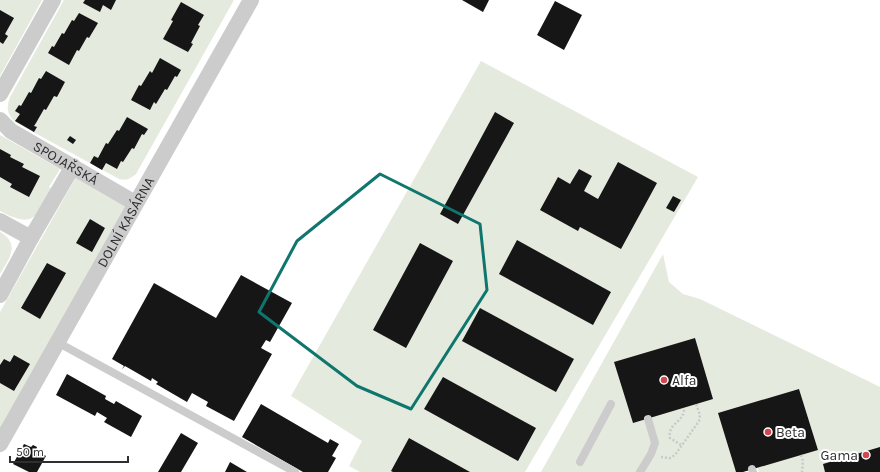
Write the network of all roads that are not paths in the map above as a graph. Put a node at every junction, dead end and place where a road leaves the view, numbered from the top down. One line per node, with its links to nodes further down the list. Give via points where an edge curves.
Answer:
1 (53, 0): 3 (street)
2 (251, 0): 6 (street, DOLNÍ KASÁRNA)
3 (0, 94)
4 (0, 120): 5 (street, SPOJAŘSKÁ, via 11,131)
5 (73, 166): 6 (street, SPOJAŘSKÁ); 8 (street)
6 (135, 203): 10 (street, DOLNÍ KASÁRNA)
7 (0, 221): 8 (street)
8 (31, 238): 9 (street)
9 (0, 295)
10 (57, 342): 13 (street, DOLNÍ KASÁRNA); 15 (lane)
11 (611, 404): 14 (lane)
12 (648, 419): 16 (lane, via 655,443)
13 (0, 444)
14 (580, 462)
15 (295, 472)
16 (640, 472)

